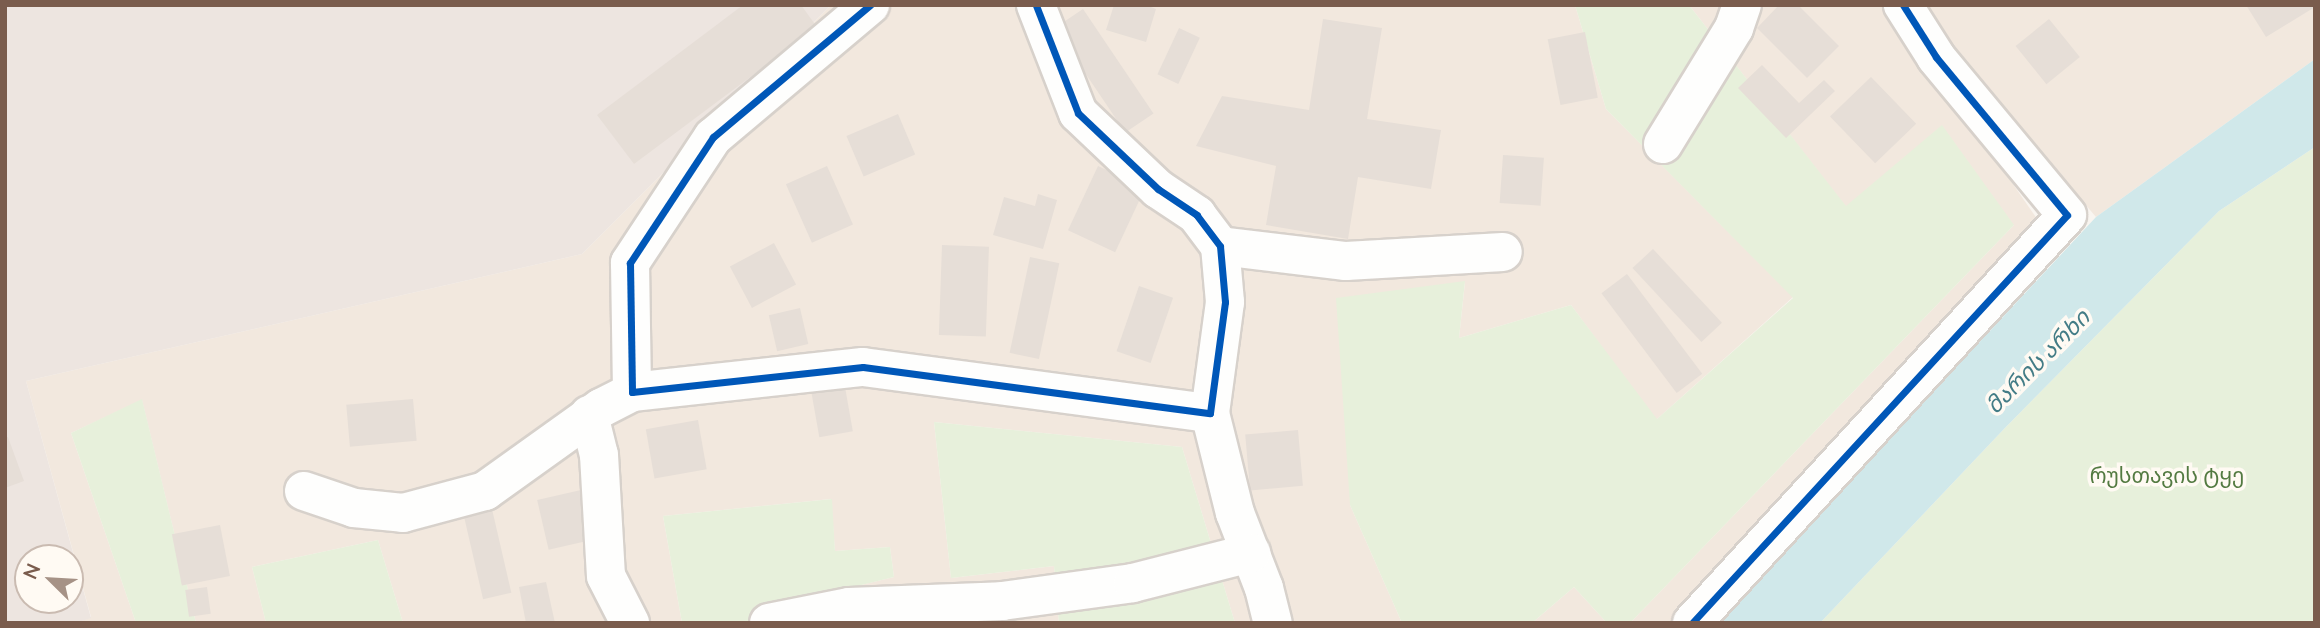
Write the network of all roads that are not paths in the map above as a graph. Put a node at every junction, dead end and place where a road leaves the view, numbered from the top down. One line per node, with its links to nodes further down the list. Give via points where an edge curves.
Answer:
1 (870, 5): 8 (street, via 713,137 630,263)
2 (1036, 5): 6 (street, via 1078,113 1158,189 1197,215)
3 (1742, 5): 5 (street, via 1734,28)
4 (1903, 5): 16 (street, via 1936,57 2067,215)
5 (1663, 144)
6 (1220, 246): 7 (street, via 1346,261); 9 (street, via 1225,302)
7 (1503, 252)
8 (632, 392): 9 (street, via 863,367); 10 (street)
9 (1210, 413): 12 (street, via 1235,513)
10 (589, 415): 11 (street, via 485,491 403,513 354,508); 13 (street, via 600,455 606,576)
11 (303, 491)
12 (1251, 553): 14 (street, via 1133,583 1002,601 849,607); 15 (street)
13 (629, 623)
14 (769, 623)
15 (1273, 623)
16 (1692, 623)

